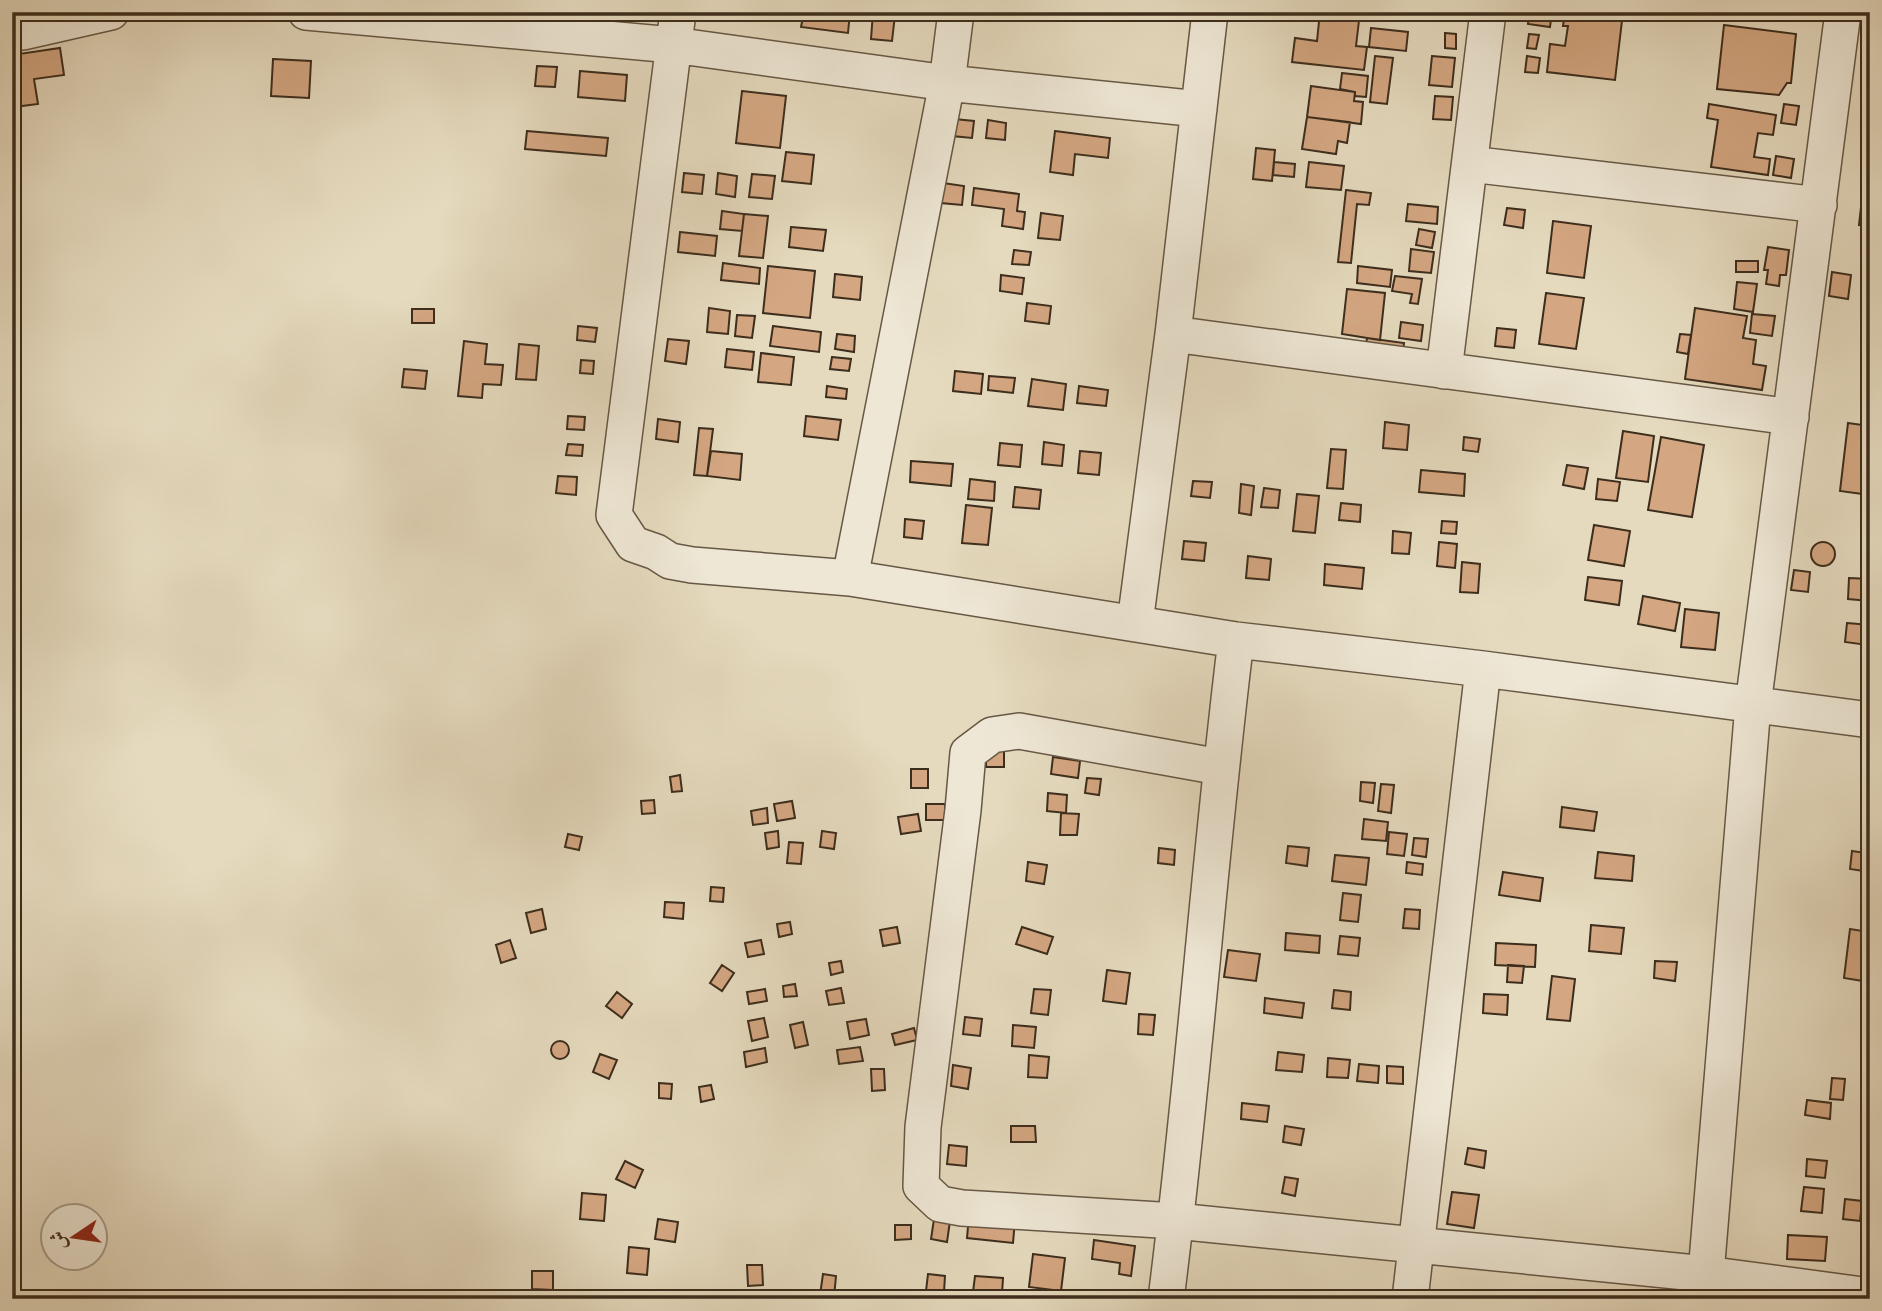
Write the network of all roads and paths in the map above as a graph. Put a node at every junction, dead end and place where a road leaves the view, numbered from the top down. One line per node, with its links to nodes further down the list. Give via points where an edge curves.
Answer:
1 (111, 12): 9 (street)
2 (306, 12): 7 (street)
3 (956, 12): 10 (street)
4 (1210, 12): 11 (street)
5 (1489, 12): 12 (street)
6 (1843, 12): 13 (street)
7 (408, 16): 8 (street)
8 (675, 28): 10 (street); 17 (street, via 614,515 633,544 670,561)
9 (12, 32)
10 (947, 83): 11 (street); 17 (street)
11 (1199, 109): 14 (street)
12 (1470, 164): 13 (street); 15 (street)
13 (1819, 205): 16 (street)
14 (1173, 334): 15 (street); 18 (street)
15 (1444, 371): 16 (street)
16 (1791, 417): 21 (street)
17 (850, 578): 18 (street)
18 (1135, 624): 19 (street)
19 (1236, 640): 20 (street); 23 (street)
20 (1483, 669): 21 (street); 25 (street)
21 (1753, 705): 22 (street); 26 (street)
22 (1870, 720)
23 (1220, 767): 24 (street); 24 (street, via 1019,731 992,735 968,753 923,1126 921,1186 940,1204)
24 (1175, 1221): 25 (street); 28 (street)
25 (1416, 1246): 26 (street); 29 (street)
26 (1704, 1286): 27 (street)
27 (1870, 1296)
28 (1166, 1299)
29 (1410, 1299)

